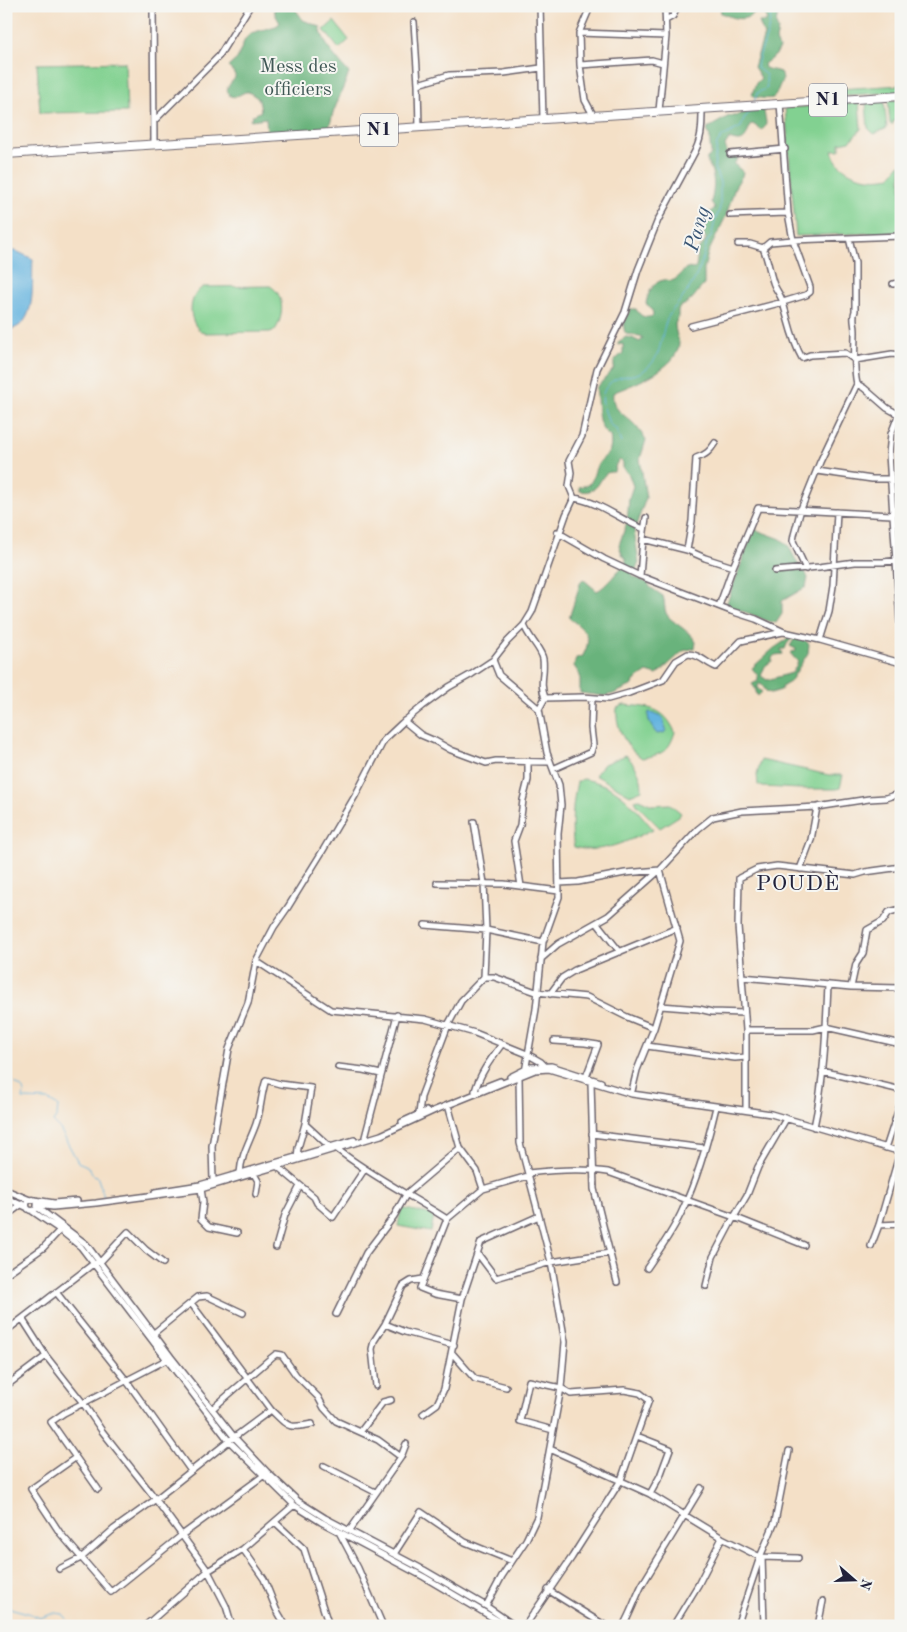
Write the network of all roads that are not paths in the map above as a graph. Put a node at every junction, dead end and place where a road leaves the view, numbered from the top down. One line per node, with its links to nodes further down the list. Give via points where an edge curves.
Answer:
1 (153, 6): 21 (street)
2 (250, 6): 21 (street, via 219,56)
3 (540, 6): 13 (street)
4 (588, 6): 9 (street)
5 (665, 6): 7 (street)
6 (680, 6): 7 (street, via 674,16)
7 (666, 20): 10 (street)
8 (414, 22): 14 (street)
9 (579, 34): 10 (street); 12 (street)
10 (666, 36): 11 (street)
11 (663, 63): 12 (street, via 652,60); 18 (street)
12 (580, 65): 19 (street, via 585,100)
13 (540, 68): 14 (street, via 449,75); 20 (street)
14 (418, 84): 22 (street)
15 (901, 96): 16 (highway, N1)
16 (780, 103): 17 (highway, N1); 24 (street)
17 (702, 109): 18 (highway, N1); 46 (street, via 703,122 697,150 658,220 625,312 597,369 582,436 570,461 569,486)
18 (659, 110): 19 (highway, N1)
19 (593, 115): 20 (highway, N1)
20 (543, 119): 22 (highway, N1)
21 (155, 120): 23 (street)
22 (419, 128): 23 (highway, N1)
23 (154, 143): 25 (highway, N1)
24 (785, 149): 26 (street); 27 (street)
25 (6, 154)
26 (730, 154)
27 (788, 213): 28 (street); 31 (street)
28 (730, 215)
29 (901, 236): 30 (street)
30 (849, 238): 31 (street); 39 (street, via 855,263)
31 (793, 240): 33 (street, via 770,242); 36 (street, via 810,292)
32 (738, 244): 33 (street)
33 (763, 248): 36 (street, via 773,283)
34 (893, 284): 35 (street)
35 (901, 284)
36 (783, 302): 37 (street); 39 (street, via 802,358 845,353)
37 (691, 326)
38 (901, 355): 39 (street)
39 (855, 360): 40 (street)
40 (857, 384): 42 (street); 44 (street)
41 (901, 408): 42 (street)
42 (898, 414): 45 (street, via 891,434)
43 (715, 443): 54 (street, via 704,456 696,458)
44 (817, 471): 45 (street); 47 (street)
45 (890, 479): 49 (street)
46 (574, 498): 51 (street, via 602,507); 52 (street)
47 (801, 509): 48 (street); 57 (street, via 758,508); 58 (street, via 793,541)
48 (837, 512): 49 (street); 56 (street)
49 (892, 515): 55 (street)
50 (646, 518): 51 (street)
51 (644, 529): 53 (street)
52 (558, 532): 60 (street, via 604,560); 63 (street, via 532,612)
53 (642, 539): 54 (street); 60 (street)
54 (688, 550): 57 (street)
55 (898, 560): 56 (street); 61 (street)
56 (834, 564): 58 (street); 66 (street, via 829,611)
57 (733, 566): 62 (street)
58 (806, 568): 59 (street)
59 (775, 571)
60 (640, 576): 62 (street)
61 (900, 604): 65 (street)
62 (719, 606): 64 (street)
63 (524, 625): 67 (street); 69 (street, via 544,658 541,688)
64 (784, 632): 66 (street); 70 (street, via 741,641 716,667 699,656 688,654 676,661 663,680 608,699)
65 (901, 638)
66 (820, 640): 68 (street)
67 (493, 660): 71 (street, via 499,675); 72 (street, via 449,687)
68 (901, 663)
69 (545, 698): 70 (street); 71 (street)
70 (592, 698): 75 (street, via 591,752)
71 (539, 708): 74 (street)
72 (404, 721): 73 (street, via 421,735 486,763); 95 (street, via 384,740 355,796)
73 (528, 761): 74 (street); 85 (street, via 528,780 514,842)
74 (550, 762): 75 (street)
75 (553, 769): 84 (street, via 561,805)
76 (901, 794): 77 (street)
77 (817, 807): 80 (street, via 811,840); 81 (street, via 742,811 713,818 698,829)
78 (474, 822): 83 (street)
79 (901, 867): 80 (street, via 855,875)
80 (800, 869): 97 (street, via 777,866 757,869 739,878)
81 (660, 870): 84 (street); 88 (street); 90 (street)
82 (438, 883): 83 (street)
83 (484, 883): 85 (street); 91 (street)
84 (559, 883): 86 (street)
85 (521, 886): 86 (street)
86 (559, 891): 92 (street)
87 (901, 909): 99 (street, via 889,912 883,921 867,930)
88 (597, 923): 93 (street); 94 (street, via 558,944)
89 (425, 925): 91 (street)
90 (677, 928): 93 (street); 103 (street, via 680,941)
91 (486, 930): 92 (street); 96 (street)
92 (543, 942): 94 (street)
93 (620, 952): 102 (street, via 575,970 562,978)
94 (540, 960): 101 (street)
95 (256, 961): 105 (street, via 331,1010); 151 (street, via 248,1004 229,1049 212,1146)
96 (484, 977): 101 (street, via 494,977); 106 (street, via 462,1001)
97 (742, 977): 98 (street); 104 (street)
98 (828, 985): 99 (street); 107 (street)
99 (851, 987): 100 (street)
100 (901, 988)
101 (536, 992): 102 (street); 114 (street)
102 (550, 994): 108 (street, via 587,998)
103 (661, 1006): 104 (street); 108 (street)
104 (744, 1013): 109 (street)
105 (397, 1015): 106 (street); 120 (street)
106 (448, 1025): 111 (street); 131 (street, via 421,1098)
107 (826, 1027): 109 (street, via 813,1030); 112 (street); 119 (street)
108 (654, 1028): 113 (street)
109 (746, 1030): 115 (street)
110 (554, 1041): 122 (street, via 598,1045)
111 (502, 1044): 114 (street); 126 (street, via 478,1080)
112 (901, 1044)
113 (648, 1046): 115 (street); 124 (street)
114 (527, 1054): 116 (street); 118 (street)
115 (746, 1057): 130 (street)
116 (544, 1065): 118 (street); 122 (street)
117 (338, 1067): 120 (street)
118 (525, 1071): 121 (street); 123 (street, via 550,1070); 126 (street)
119 (822, 1071): 125 (street); 135 (street, via 820,1104)
120 (381, 1074): 137 (street)
121 (518, 1076): 128 (street); 150 (street, via 520,1143)
122 (586, 1077): 124 (street)
123 (591, 1083): 129 (street, via 632,1094); 136 (street)
124 (632, 1090): 130 (street)
125 (901, 1090)
126 (475, 1091): 131 (street)
127 (901, 1102): 141 (street)
128 (448, 1105): 139 (street); 142 (street, via 380,1135)
129 (716, 1107): 132 (street); 140 (street)
130 (746, 1108): 132 (street)
131 (419, 1114): 137 (street)
132 (771, 1114): 133 (street)
133 (786, 1119): 135 (street); 166 (street)
134 (305, 1124): 138 (street); 144 (street); 148 (street, via 311,1088 266,1080)
135 (814, 1127): 141 (street)
136 (592, 1134): 140 (street); 147 (street)
137 (365, 1137): 138 (street)
138 (330, 1147): 144 (street)
139 (460, 1148): 154 (street, via 477,1171); 156 (street)
140 (704, 1148): 160 (street)
141 (886, 1148): 143 (street)
142 (337, 1149): 145 (street); 146 (street)
143 (901, 1152): 169 (street)
144 (297, 1158): 148 (street)
145 (278, 1167): 149 (street); 152 (street)
146 (364, 1170): 152 (street, via 334,1217); 156 (street)
147 (593, 1170): 150 (street, via 550,1170); 160 (street, via 608,1172); 176 (street, via 594,1189)
148 (240, 1173): 151 (street)
149 (254, 1174): 153 (street); 157 (street, via 258,1181)
150 (528, 1175): 154 (street); 165 (street)
151 (213, 1181): 159 (street)
152 (300, 1186): 174 (street, via 285,1215)
153 (201, 1189): 159 (street); 171 (street, via 201,1219 209,1227)
154 (483, 1189): 167 (street)
155 (6, 1190): 161 (street)
156 (407, 1193): 167 (street); 190 (street, via 366,1253)
157 (256, 1194)
158 (6, 1198): 162 (street)
159 (104, 1200): 161 (street, via 53,1207)
160 (687, 1200): 166 (street); 181 (street, via 677,1222)
161 (35, 1203): 162 (street); 163 (street); 177 (street, via 86,1244)
162 (24, 1206): 163 (street); 164 (street)
163 (32, 1211): 170 (street)
164 (6, 1216)
165 (539, 1216): 175 (street, via 481,1242); 178 (street)
166 (734, 1217): 172 (street); 185 (street, via 713,1257)
167 (447, 1219): 183 (street)
168 (901, 1224): 169 (street)
169 (879, 1225): 173 (street)
170 (60, 1230): 180 (street, via 81,1248); 182 (street, via 43,1248)
171 (237, 1233)
172 (804, 1245)
173 (871, 1246)
174 (276, 1247)
175 (478, 1254): 178 (street, via 496,1278); 187 (street)
176 (610, 1254): 178 (street); 184 (street)
177 (101, 1261): 179 (street, via 128,1232); 180 (street); 194 (street)
178 (551, 1262): 204 (street, via 565,1342)
179 (163, 1263)
180 (93, 1264): 186 (street); 198 (street)
181 (647, 1268)
182 (6, 1274)
183 (423, 1279): 187 (street, via 420,1288); 192 (street, via 402,1286)
184 (617, 1282)
185 (706, 1286)
186 (56, 1292): 191 (street); 200 (street)
187 (462, 1299): 195 (street)
188 (190, 1303): 189 (street, via 198,1297 207,1296); 194 (street); 199 (street)
189 (243, 1313)
190 (336, 1314)
191 (23, 1320): 193 (street); 197 (street)
192 (385, 1324): 195 (street); 202 (street, via 372,1349)
193 (6, 1331)
194 (154, 1333): 207 (street)
195 (454, 1345): 196 (street)
196 (452, 1354): 203 (street, via 474,1379); 209 (street, via 437,1404)
197 (46, 1356): 201 (street); 206 (street)
198 (166, 1360): 200 (street); 215 (street)
199 (248, 1379): 207 (street); 208 (street); 212 (street, via 276,1354 282,1355 336,1421)
200 (126, 1380): 206 (street); 222 (street)
201 (6, 1386)
202 (376, 1386)
203 (506, 1387)
204 (561, 1388): 211 (street); 211 (street, via 529,1381 520,1421); 213 (street, via 571,1394 624,1390 640,1393 649,1400)
205 (391, 1400): 212 (street, via 383,1402)
206 (83, 1403): 220 (street, via 51,1422); 229 (street)
207 (212, 1409): 214 (street)
208 (271, 1410): 210 (street, via 289,1427); 214 (street)
209 (423, 1414)
210 (312, 1424)
211 (553, 1430): 217 (street)
212 (362, 1431): 219 (street)
213 (637, 1436): 224 (street); 228 (street, via 670,1449)
214 (235, 1438): 215 (street); 233 (street, via 298,1501)
215 (228, 1441): 222 (street); 223 (street)
216 (406, 1444): 219 (street)
217 (550, 1449): 224 (street); 242 (street, via 537,1517)
218 (789, 1451): 239 (street, via 775,1522)
219 (401, 1457): 227 (street)
220 (75, 1458): 226 (street); 240 (street, via 31,1489 60,1534)
221 (324, 1466): 227 (street)
222 (191, 1471): 229 (street)
223 (263, 1476): 230 (street); 235 (street)
224 (621, 1480): 228 (street); 245 (street)
225 (702, 1488): 231 (street)
226 (98, 1489)
227 (376, 1492): 233 (street)
228 (650, 1494): 231 (street)
229 (156, 1499): 235 (street); 240 (street)
230 (294, 1505): 232 (street); 234 (street)
231 (686, 1515): 236 (street); 257 (street, via 642,1585)
232 (274, 1522): 237 (street); 251 (street, via 304,1549)
233 (350, 1530): 238 (street)
234 (339, 1532): 252 (street); 253 (street)
235 (182, 1535): 240 (street, via 111,1592); 244 (street)
236 (722, 1538): 239 (street); 258 (street)
237 (243, 1548): 244 (street); 250 (street, via 264,1579)
238 (394, 1554): 242 (street, via 421,1512 465,1542); 247 (street)
239 (761, 1557): 241 (street); 259 (street); 260 (street)
240 (81, 1558): 243 (street)
241 (798, 1558)
242 (512, 1561): 247 (street)
243 (59, 1569)
244 (208, 1571): 248 (street); 249 (street)
245 (548, 1590): 255 (street); 256 (street)
246 (823, 1601): 261 (street)
247 (486, 1606): 254 (street)
248 (145, 1626)
249 (232, 1626)
250 (286, 1626)
251 (329, 1626)
252 (383, 1626)
253 (507, 1626)
254 (515, 1626)
255 (525, 1626)
256 (606, 1626)
257 (623, 1626)
258 (673, 1626)
259 (737, 1626)
260 (764, 1626)
261 (818, 1626)

